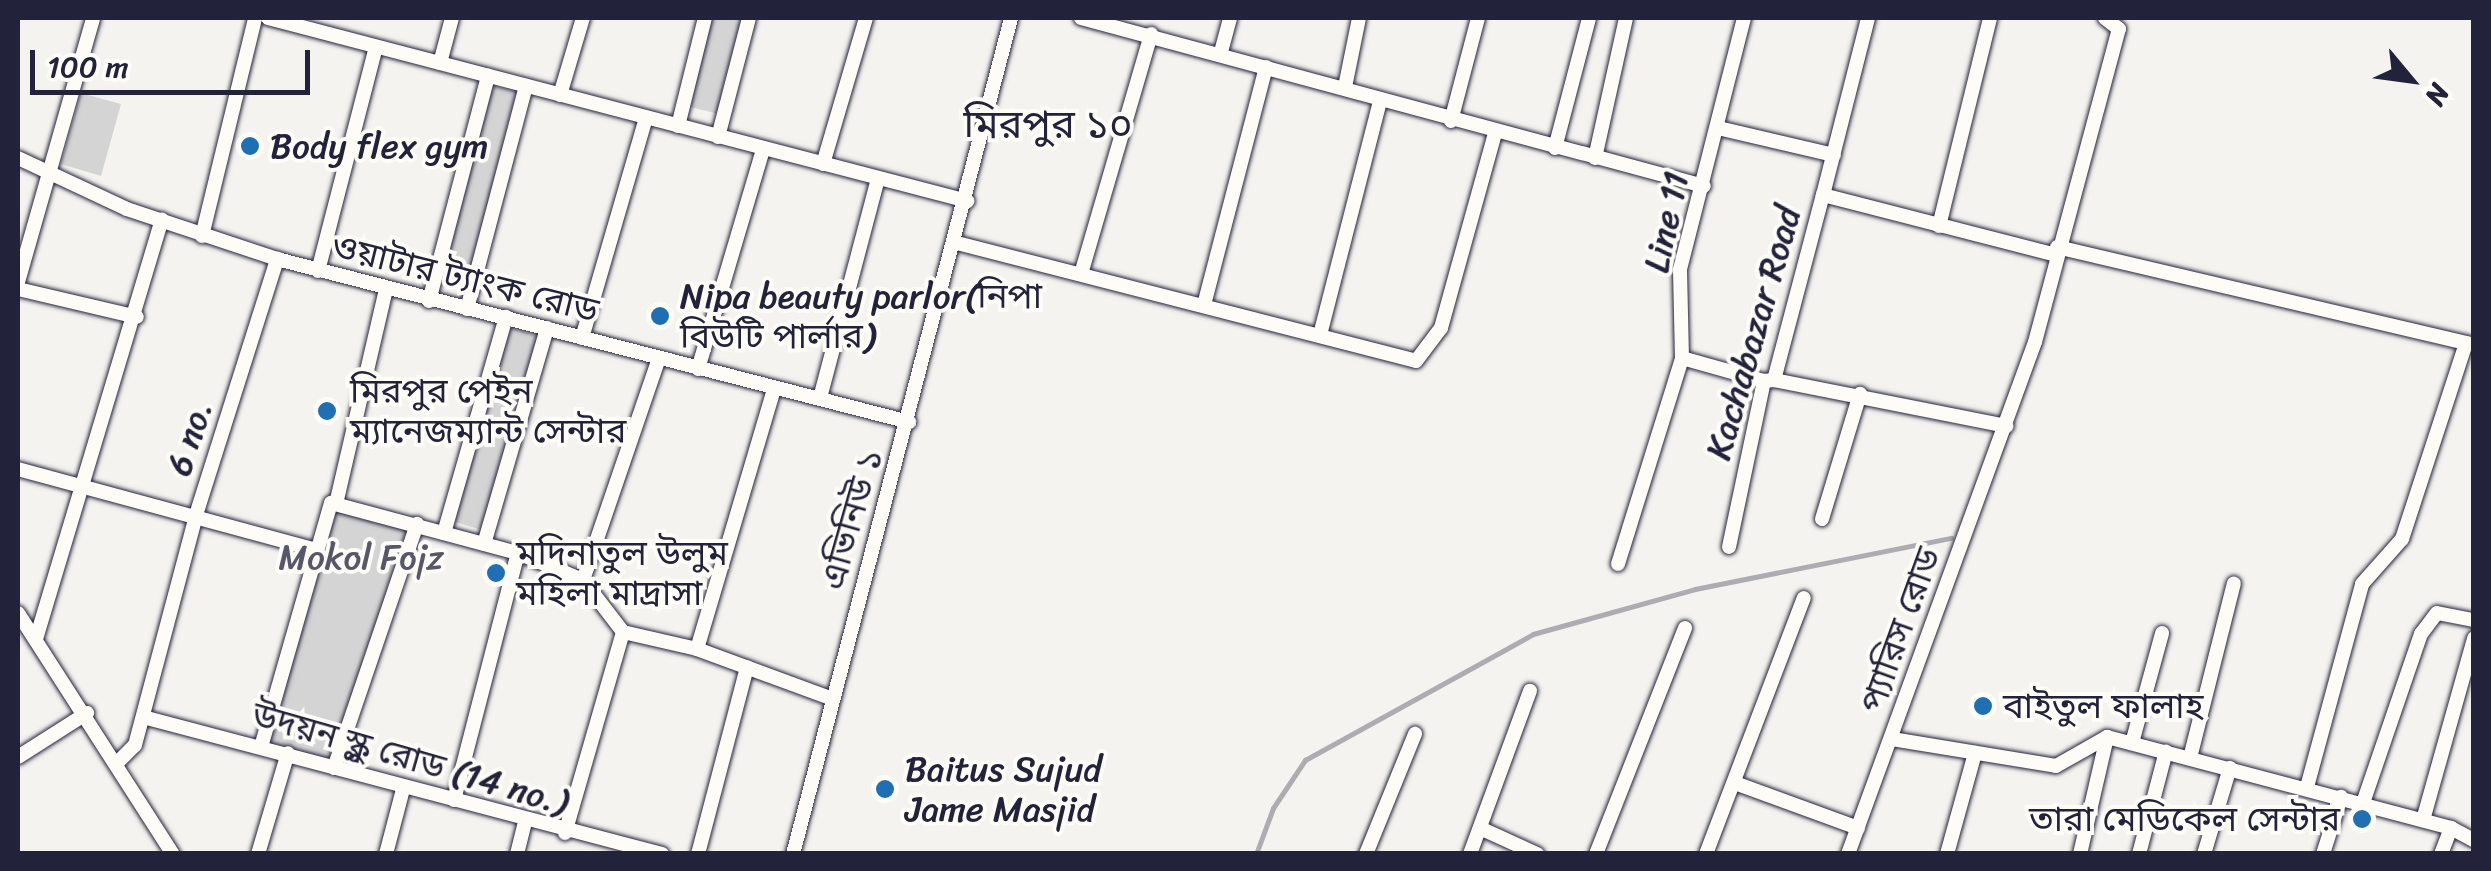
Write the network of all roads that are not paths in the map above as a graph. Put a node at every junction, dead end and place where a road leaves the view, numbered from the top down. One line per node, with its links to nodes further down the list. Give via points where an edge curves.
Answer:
1 (93, 18): 42 (street)
2 (255, 18): 49 (street)
3 (268, 18): 21 (street)
4 (452, 18): 23 (street)
5 (583, 18): 28 (street)
6 (705, 18): 32 (street)
7 (749, 18): 35 (street)
8 (866, 18): 41 (street)
9 (1011, 18): 46 (street, এভিনিউ ১)
10 (1081, 18): 20 (street)
11 (1230, 18): 22 (street)
12 (1360, 18): 27 (street)
13 (1478, 18): 31 (street)
14 (1588, 18): 36 (street)
15 (1626, 18): 40 (street)
16 (1744, 18): 33 (street, Line 11)
17 (1868, 18): 38 (street)
18 (1990, 18): 48 (street)
19 (2105, 18): 51 (street, প্যারিস রোড, via 2119,29)
20 (1151, 34): 22 (street); 54 (street)
21 (376, 47): 23 (street); 53 (street)
22 (1221, 52): 24 (street)
23 (440, 64): 25 (street)
24 (1266, 67): 27 (street); 58 (street)
25 (488, 76): 26 (street); 57 (street)
26 (526, 86): 28 (street); 59 (street)
27 (1344, 87): 29 (street)
28 (560, 95): 30 (street)
29 (1380, 102): 31 (street); 63 (street)
30 (646, 118): 32 (street); 64 (street)
31 (1451, 121): 34 (street)
32 (678, 126): 35 (street)
33 (1718, 128): 38 (street); 44 (street, Line 11)
34 (1495, 133): 36 (street); 63 (street, via 1441,328 1416,361)
35 (718, 137): 37 (street)
36 (1555, 148): 40 (street)
37 (763, 149): 41 (street); 68 (street)
38 (1834, 155): 45 (street)
39 (18, 158): 42 (street, ওয়াটার ট্যাংক রোড)
40 (1595, 158): 44 (street)
41 (822, 164): 43 (street)
42 (46, 174): 47 (street, ওয়াটার ট্যাংক রোড); 55 (street)
43 (878, 179): 46 (street); 72 (street)
44 (1704, 186): 67 (street, Line 11, via 1680,270)
45 (1823, 195): 48 (street, Kachabazar Road); 69 (street, Kachabazar Road)
46 (967, 201): 50 (street, এভিনিউ ১)
47 (162, 220): 49 (street, ওয়াটার ট্যাংক রোড); 60 (street)
48 (1939, 226): 51 (street, Kachabazar Road)
49 (202, 236): 52 (street, ওয়াটার ট্যাংক রোড)
50 (957, 243): 54 (street); 73 (street, এভিনিউ ১)
51 (2057, 251): 65 (street, Kachabazar Road); 74 (street, প্যারিস রোড)
52 (277, 260): 53 (street, ওয়াটার ট্যাংক রোড); 78 (street, 6 no.)
53 (318, 271): 56 (street, ওয়াটার ট্যাংক রোড)
54 (1080, 274): 58 (street)
55 (18, 286): 60 (street)
56 (386, 289): 57 (street, ওয়াটার ট্যাংক রোড); 77 (street)
57 (429, 301): 59 (street, ওয়াটার ট্যাংক রোড)
58 (1204, 305): 63 (street)
59 (467, 309): 61 (street, ওয়াটার ট্যাংক রোড)
60 (136, 316): 76 (street)
61 (506, 317): 62 (street, ওয়াটার ট্যাংক রোড); 81 (street)
62 (547, 328): 64 (street, ওয়াটার ট্যাংক রোড); 82 (street)
63 (1320, 335)
64 (582, 338): 66 (street, ওয়াটার ট্যাংক রোড)
65 (2470, 344): 117 (street, Kachabazar Road, via 2402,539 2362,584)
66 (658, 358): 68 (street, ওয়াটার ট্যাংক রোড); 87 (street)
67 (1682, 358): 69 (street); 86 (street, Line 11)
68 (698, 368): 70 (street, ওয়াটার ট্যাংক রোড)
69 (1769, 380): 71 (street); 83 (street, Kachabazar Road)
70 (774, 388): 72 (street, ওয়াটার ট্যাংক রোড); 97 (street)
71 (1860, 394): 74 (street); 79 (street)
72 (820, 398): 73 (street, ওয়াটার ট্যাংক রোড)
73 (909, 422): 100 (street, এভিনিউ ১)
74 (2006, 426): 105 (street, প্যারিস রোড)
75 (18, 469): 76 (street)
76 (87, 484): 78 (street); 96 (street)
77 (333, 503): 80 (street); 84 (street)
78 (196, 515): 84 (street, 6 no.); 102 (street)
79 (1822, 519)
80 (417, 524): 81 (street); 114 (street)
81 (444, 533): 82 (street)
82 (484, 544): 85 (street)
83 (1729, 547)
84 (316, 550): 107 (street)
85 (518, 553): 87 (street); 120 (street)
86 (1618, 564)
87 (584, 580): 93 (street)
88 (2234, 582): 112 (street)
89 (1804, 598): 116 (street)
90 (18, 613): 96 (street)
91 (2474, 620): 121 (street, via 2437,612 2421,634)
92 (1684, 628): 140 (street)
93 (623, 632): 97 (street); 127 (street)
94 (2162, 633): 106 (street)
95 (2474, 638): 122 (street)
96 (36, 639): 101 (street)
97 (697, 648): 98 (street)
98 (747, 667): 100 (street); 135 (street)
99 (1530, 692): 124 (street)
100 (833, 699): 136 (street, এভিনিউ ১)
101 (87, 713): 111 (street); 113 (street)
102 (143, 717): 107 (street, উদয়ন স্কুল রোড (14 no.)); 113 (street, via 135,745)
103 (1414, 734): 137 (street)
104 (2107, 737): 106 (street); 109 (street, via 2056,766); 144 (street)
105 (1892, 739): 109 (street); 125 (street, প্যারিস রোড)
106 (2132, 743): 108 (street)
107 (261, 746): 110 (street, উদয়ন স্কুল রোড (14 no.))
108 (2166, 752): 112 (street); 145 (street)
109 (1975, 753): 143 (street)
110 (288, 754): 114 (street, উদয়ন স্কুল রোড (14 no.)); 131 (street)
111 (18, 757)
112 (2190, 758): 115 (street)
113 (117, 764): 130 (street)
114 (334, 768): 118 (street, উদয়ন স্কুল রোড (14 no.))
115 (2230, 768): 117 (street); 146 (street)
116 (1735, 782): 125 (street); 141 (street)
117 (2307, 788): 119 (street)
118 (404, 789): 120 (street, উদয়ন স্কুল রোড (14 no.)); 132 (street)
119 (2341, 797): 121 (street); 147 (street)
120 (454, 800): 123 (street, উদয়ন স্কুল রোড (14 no.))
121 (2363, 803): 122 (street)
122 (2423, 820): 126 (street)
123 (525, 822): 127 (street, উদয়ন স্কুল রোড (14 no.)); 133 (street)
124 (1480, 828): 138 (street); 139 (street)
125 (1858, 828): 142 (street, প্যারিস রোড)
126 (2452, 828): 128 (street); 148 (street)
127 (565, 833): 129 (street, উদয়ন স্কুল রোড (14 no.))
128 (2473, 840)
129 (641, 851): 134 (street, উদয়ন স্কুল রোড (14 no.))
130 (173, 854)
131 (258, 854)
132 (386, 854)
133 (517, 854)
134 (662, 854)
135 (698, 854)
136 (793, 854)
137 (1366, 854)
138 (1470, 854)
139 (1537, 854)
140 (1596, 854)
141 (1706, 854)
142 (1848, 854)
143 (1947, 854)
144 (2080, 854)
145 (2139, 854)
146 (2204, 854)
147 (2323, 854)
148 (2441, 854)

